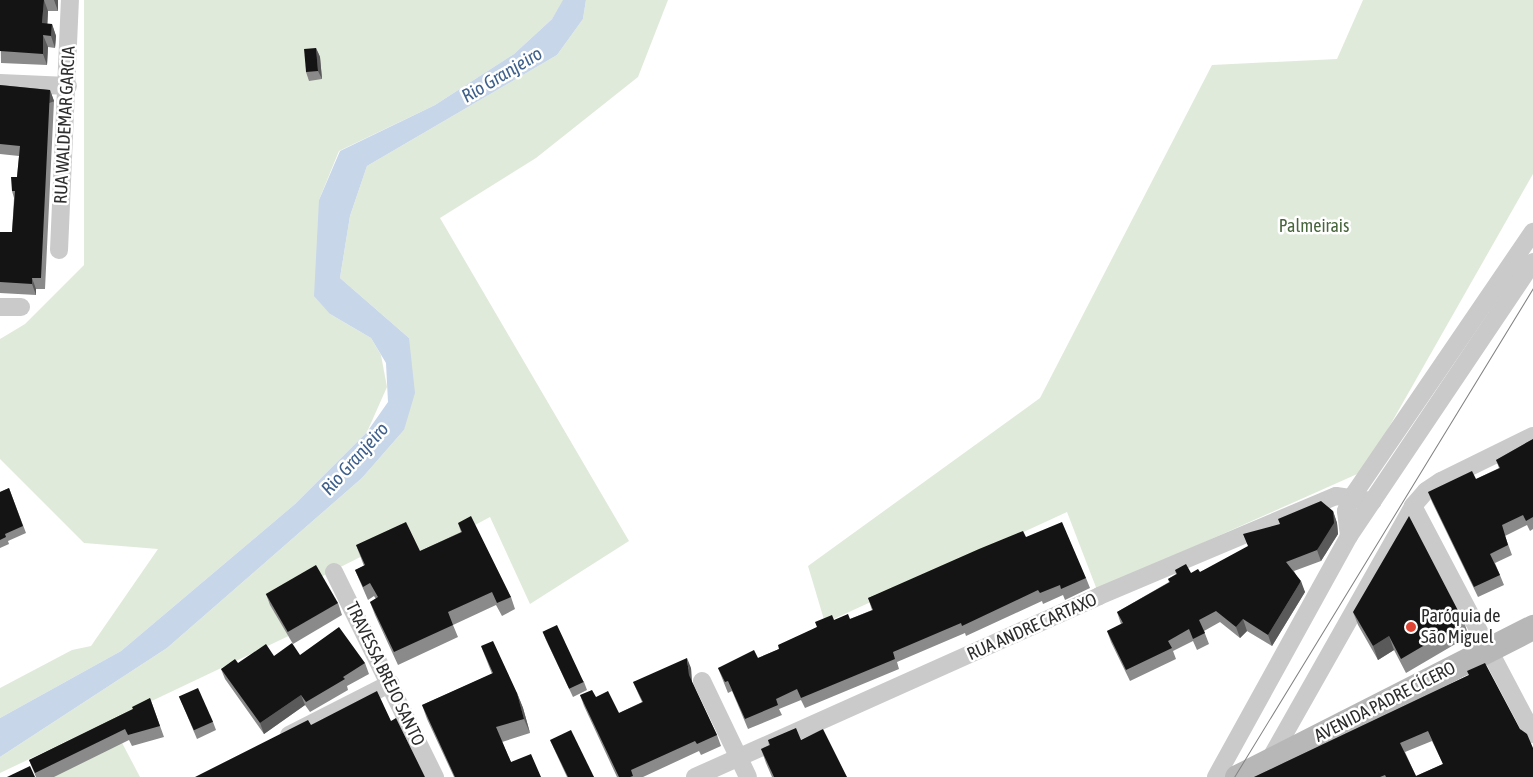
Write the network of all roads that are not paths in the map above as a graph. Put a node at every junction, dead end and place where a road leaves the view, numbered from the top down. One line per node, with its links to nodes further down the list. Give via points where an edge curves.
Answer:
1 (70, 0): 3 (street, RUA WALDEMAR GARCIA)
2 (0, 83): 3 (street)
3 (68, 86): 5 (street, RUA WALDEMAR GARCIA)
4 (1533, 232): 10 (street)
5 (59, 250)
6 (1533, 262): 11 (street)
7 (0, 307): 8 (street)
8 (21, 307)
9 (1533, 436): 12 (street, via 1441,481 1426,491)
10 (1352, 497): 11 (street, RUA ANDRE CARTAXO); 13 (street, via 1346,511); 21 (street, RUA ANDRE CARTAXO, via 1336,496 1100,596)
11 (1373, 501): 13 (street)
12 (1414, 506): 16 (street); 22 (street)
13 (1349, 536): 26 (street)
14 (334, 572): 18 (street, TRAVESSA BREJO SANTO)
15 (1533, 627): 16 (main road, AVENIDA PADRE CÍCERO)
16 (1488, 650): 19 (street); 22 (main road, AVENIDA PADRE CÍCERO)
17 (702, 681): 21 (street)
18 (391, 684): 20 (street); 23 (street, TRAVESSA BREJO SANTO)
19 (1533, 734)
20 (276, 741)
21 (737, 757): 24 (street, RUA ANDRE CARTAXO); 25 (street)
22 (1255, 770)
23 (436, 777)
24 (695, 777)
25 (748, 777)
26 (1216, 777)

